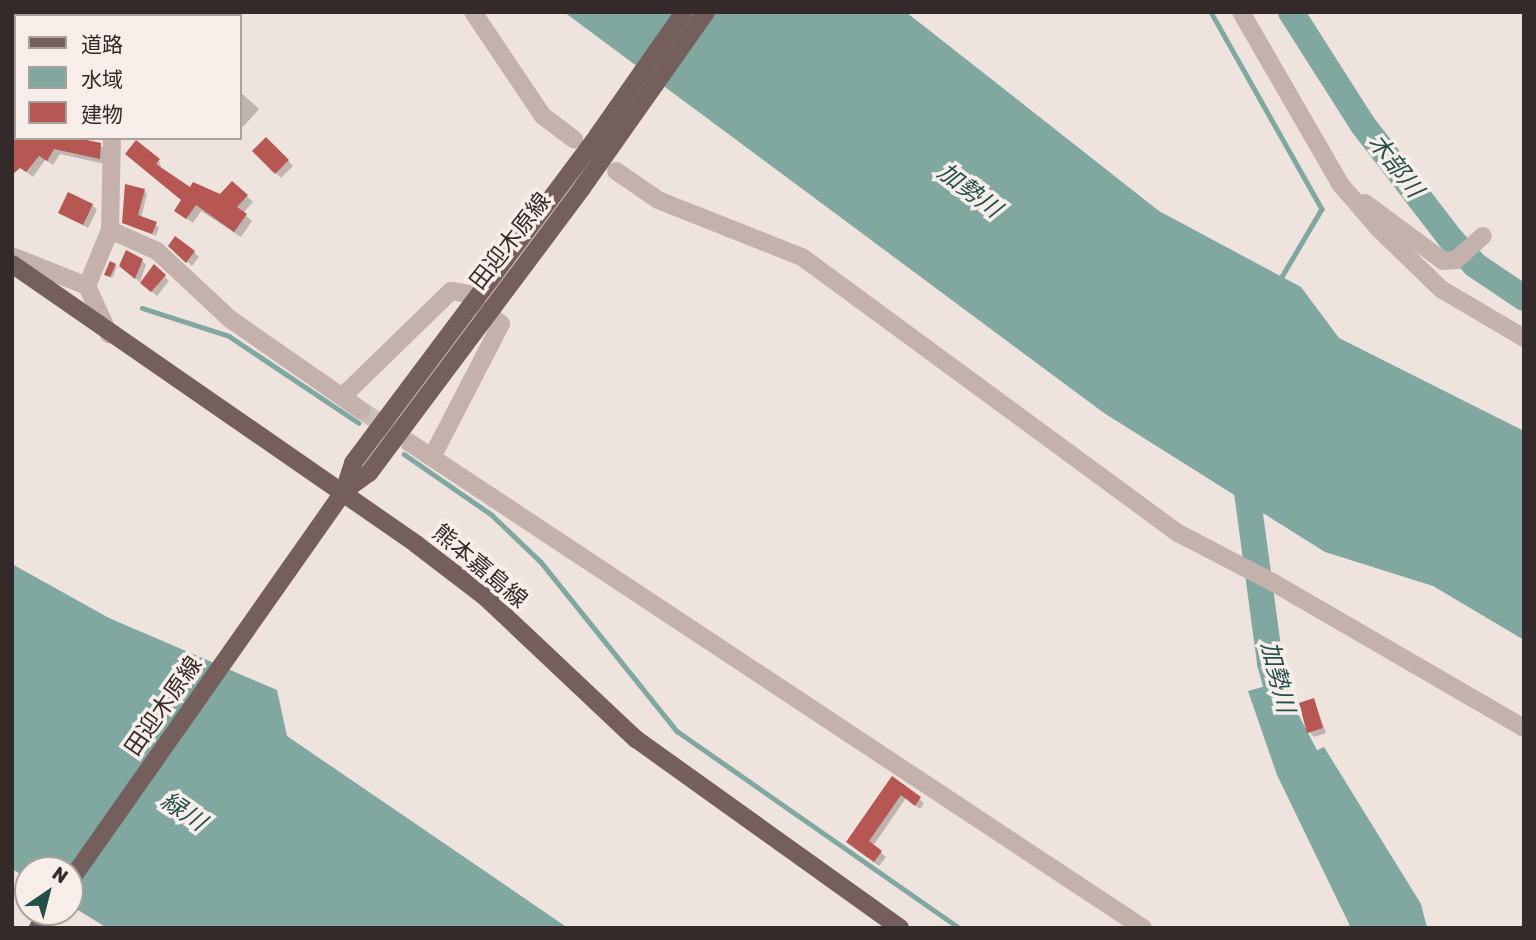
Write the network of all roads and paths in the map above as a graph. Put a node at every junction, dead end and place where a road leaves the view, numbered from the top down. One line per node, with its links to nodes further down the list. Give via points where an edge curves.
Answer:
1 (473, 12): 6 (street, via 542,116)
2 (684, 12): 5 (main road, 田迎木原線)
3 (706, 12): 5 (main road, 田迎木原線)
4 (1241, 12): 9 (street)
5 (616, 125): 15 (main road, 田迎木原線); 16 (main road, 田迎木原線)
6 (574, 139)
7 (112, 140): 10 (street)
8 (616, 170): 24 (street, via 658,200 802,257 1178,533 1274,583)
9 (1341, 185): 11 (street, via 1443,261 1456,260); 18 (street, via 1441,289)
10 (110, 230): 14 (street); 19 (street, via 157,251 230,319)
11 (1483, 236)
12 (12, 256): 14 (street)
13 (12, 264): 17 (main road, 熊本嘉島線)
14 (87, 286): 17 (street)
15 (476, 296): 19 (street, via 451,290); 23 (main road, 田迎木原線, via 353,463)
16 (485, 312): 22 (street, via 501,324); 23 (main road, 田迎木原線, via 369,473)
17 (109, 334): 23 (main road, 熊本嘉島線)
18 (1524, 338)
19 (342, 397): 20 (street)
20 (361, 410)
21 (410, 443): 22 (street)
22 (432, 457): 27 (street)
23 (344, 491): 25 (main road, 田迎木原線); 26 (main road, 熊本嘉島線, via 484,596 636,739)
24 (1524, 728)
25 (84, 861)
26 (900, 928)
27 (1143, 928)

